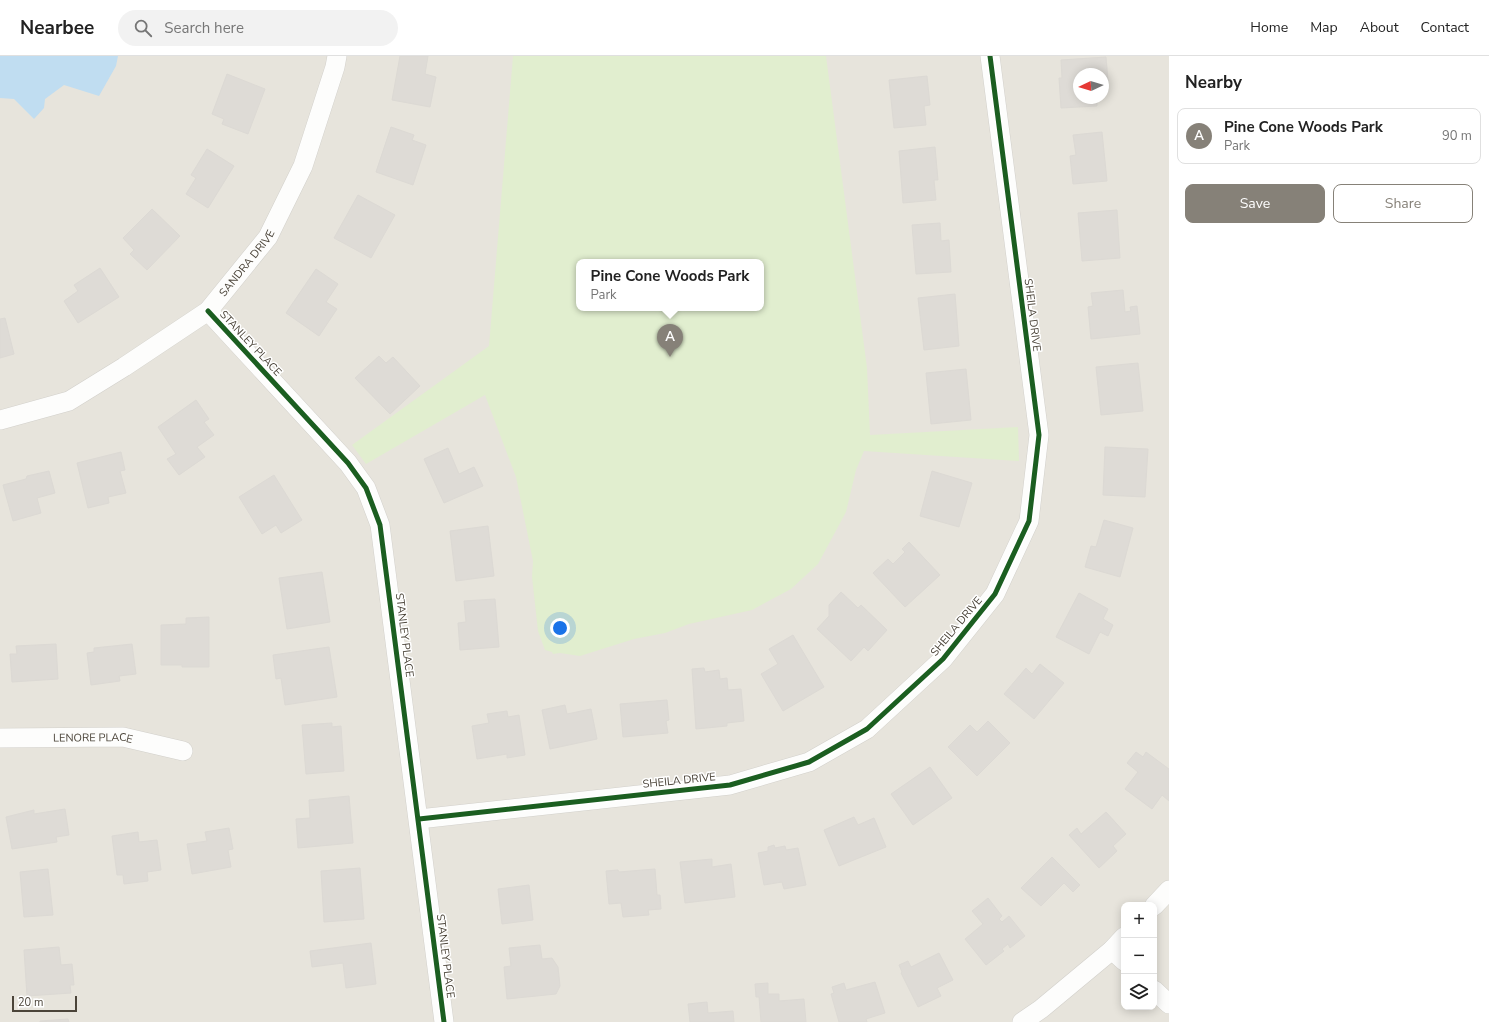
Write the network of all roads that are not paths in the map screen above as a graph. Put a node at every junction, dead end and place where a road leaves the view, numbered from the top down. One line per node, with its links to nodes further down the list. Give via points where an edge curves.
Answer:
1 (337, 56): 3 (street, SANDRA DRIVE, via 303,166 268,237)
2 (990, 56): 7 (street, SHEILA DRIVE, via 1039,435 1029,521 995,594 943,659 867,729 809,762 730,785)
3 (208, 311): 4 (street, SANDRA DRIVE, via 69,400); 7 (street, STANLEY PLACE, via 348,462 366,488 380,525)
4 (0, 420)
5 (0, 738): 6 (street, LENORE PLACE, via 123,736)
6 (184, 751)
7 (419, 819): 13 (street, STANLEY PLACE)
8 (1169, 890): 9 (street)
9 (1157, 903)
10 (1120, 949): 14 (street)
11 (1157, 993): 12 (street)
12 (1169, 1004)
13 (444, 1022)
14 (1022, 1022)

